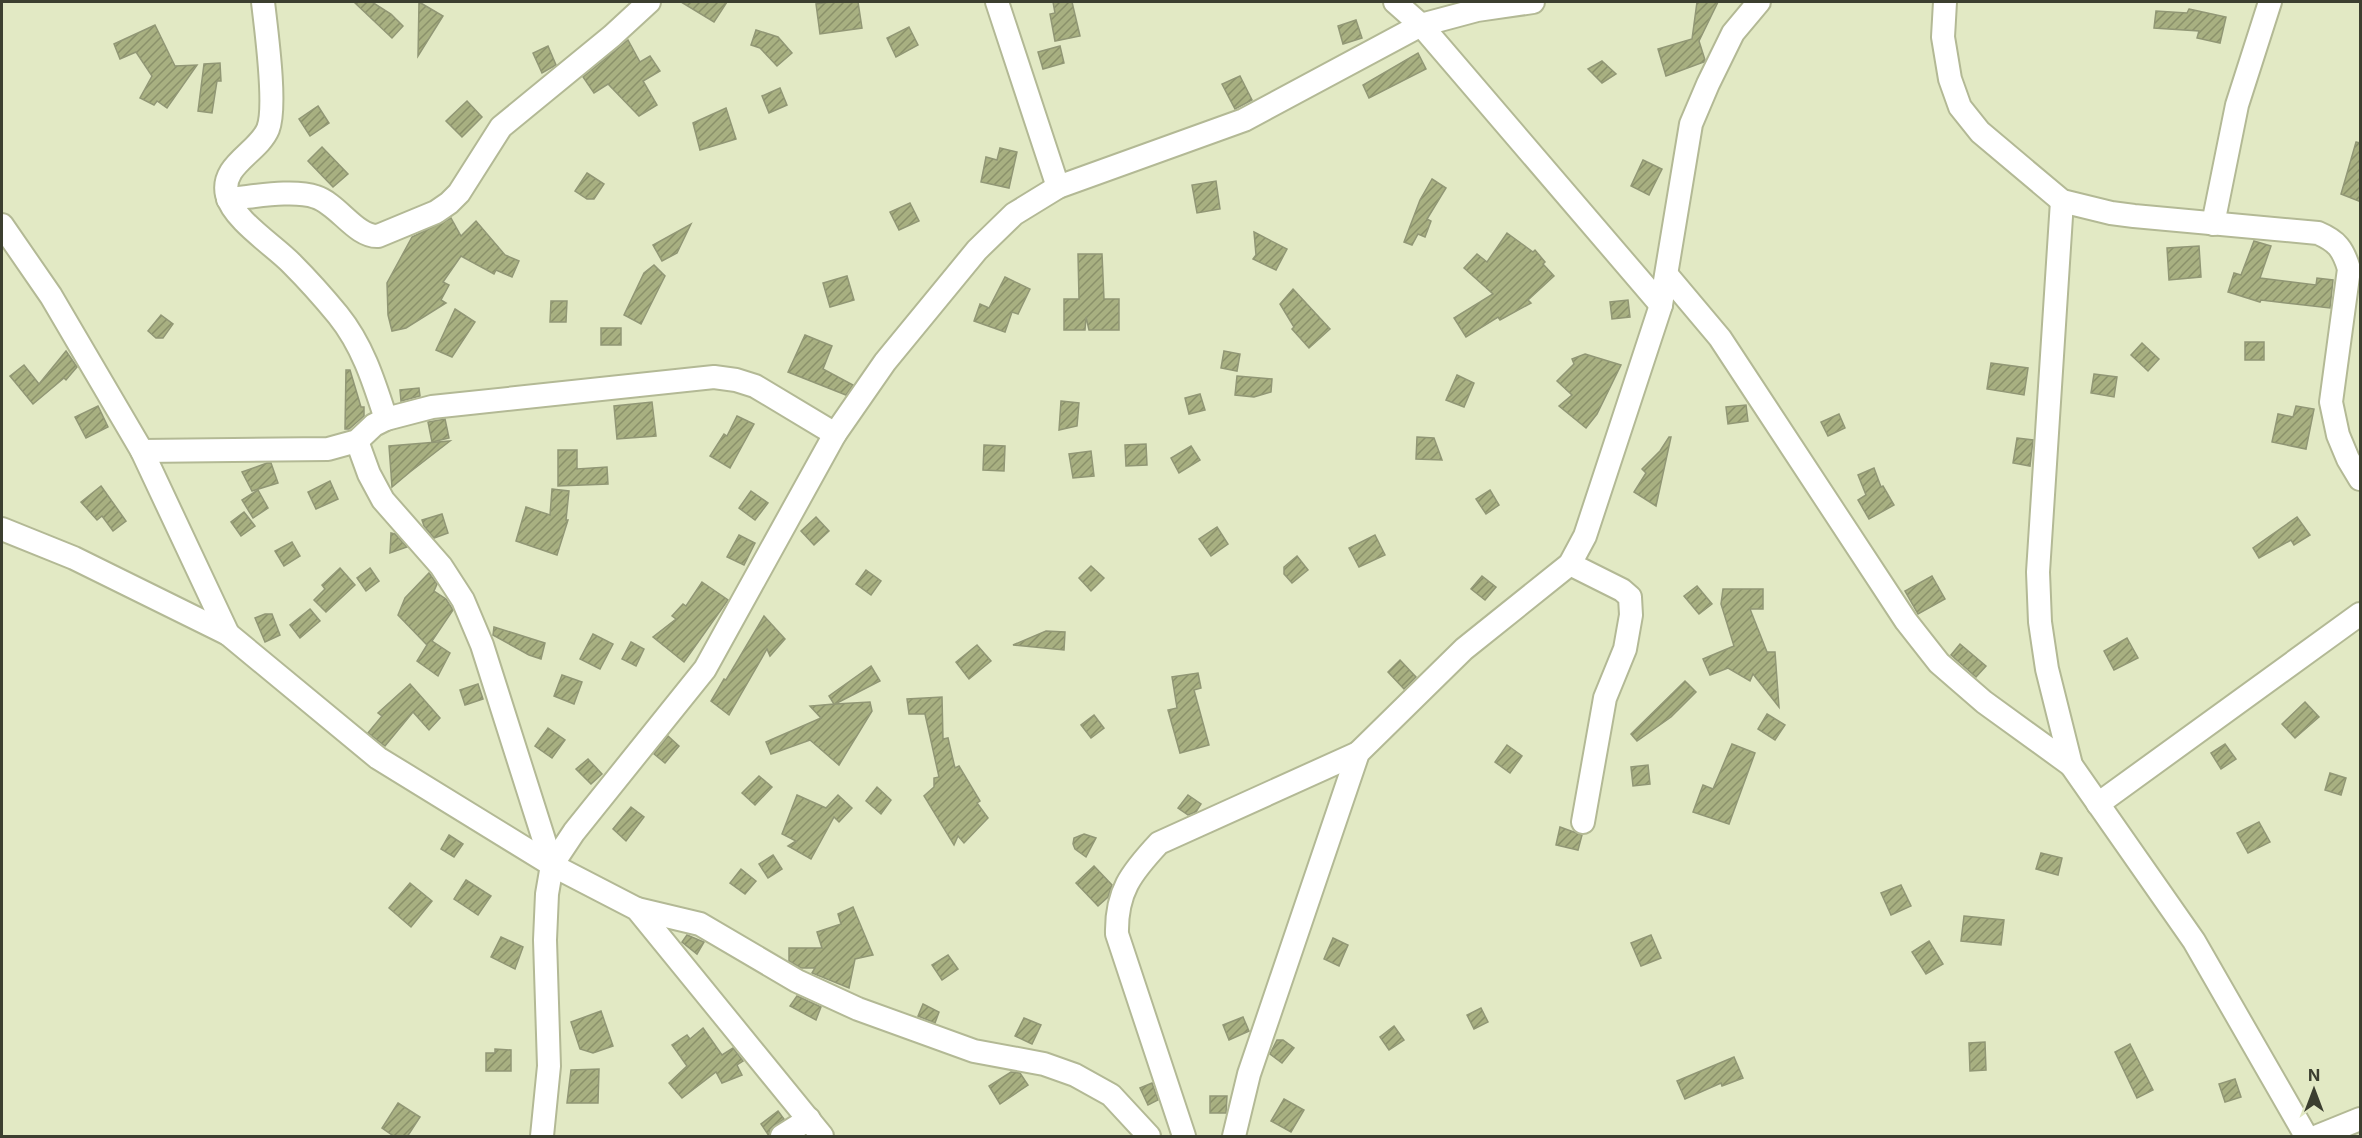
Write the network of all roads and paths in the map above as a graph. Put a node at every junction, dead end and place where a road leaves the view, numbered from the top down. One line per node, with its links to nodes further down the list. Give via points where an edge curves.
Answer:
1 (263, 2): 11 (street, via 272,99 270,124 266,135 230,173 225,184)
2 (649, 2): 11 (street, via 501,127 459,193 436,212 372,236 317,197 302,194)
3 (997, 2): 10 (street)
4 (1395, 2): 9 (street)
5 (1533, 2): 9 (street, via 1477,10)
6 (1759, 2): 15 (street, via 1733,33 1691,124)
7 (1945, 2): 12 (street, via 1943,37 1950,79 1960,107 1980,132)
8 (2270, 2): 13 (street, via 2237,105)
9 (1421, 25): 10 (street, via 1244,120); 16 (street)
10 (1058, 187): 18 (street, via 1014,214 977,249 885,362)
11 (228, 199): 17 (street, via 238,215 292,264 339,316 364,355)
12 (2062, 201): 13 (street, via 2111,213); 27 (street, via 2038,573 2046,660)
13 (2213, 224): 21 (street, via 2318,233 2336,242 2344,252 2349,269 2331,402 2338,435)
14 (2, 225): 20 (street, via 51,296)
15 (1667, 275): 16 (street); 27 (street, via 1720,338 1906,621 1939,663 1984,702)
16 (1661, 305): 23 (street, via 1585,536)
17 (386, 418): 18 (street, via 432,407 714,377 755,386); 19 (street)
18 (835, 434): 30 (street, via 705,669)
19 (357, 441): 20 (street, via 328,449); 30 (street, via 383,500 441,566 463,600 482,645)
20 (142, 451): 25 (street)
21 (2361, 479)
22 (2, 529): 25 (street, via 74,558)
23 (1570, 564): 26 (street, via 1464,649); 29 (street, via 1622,590 1629,597 1631,615 1625,650 1605,698)
24 (2361, 614): 28 (street)
25 (228, 634): 30 (street, via 378,758)
26 (1358, 753): 37 (street, via 1159,843 1136,867 1123,892 1117,912 1117,934); 38 (street, via 1249,1074)
27 (2071, 765): 28 (street)
28 (2098, 804): 39 (street, via 2194,941)
29 (1582, 822)
30 (552, 865): 31 (street); 34 (street, via 545,940 549,1066)
31 (637, 909): 33 (street); 36 (street, via 700,924 797,981 858,1009 974,1051 1044,1064 1075,1075 1111,1095)
32 (2361, 1119): 40 (street)
33 (816, 1128): 35 (street)
34 (542, 1137)
35 (782, 1137)
36 (1149, 1137)
37 (1184, 1137)
38 (1233, 1137)
39 (2306, 1137)
40 (2318, 1137)

